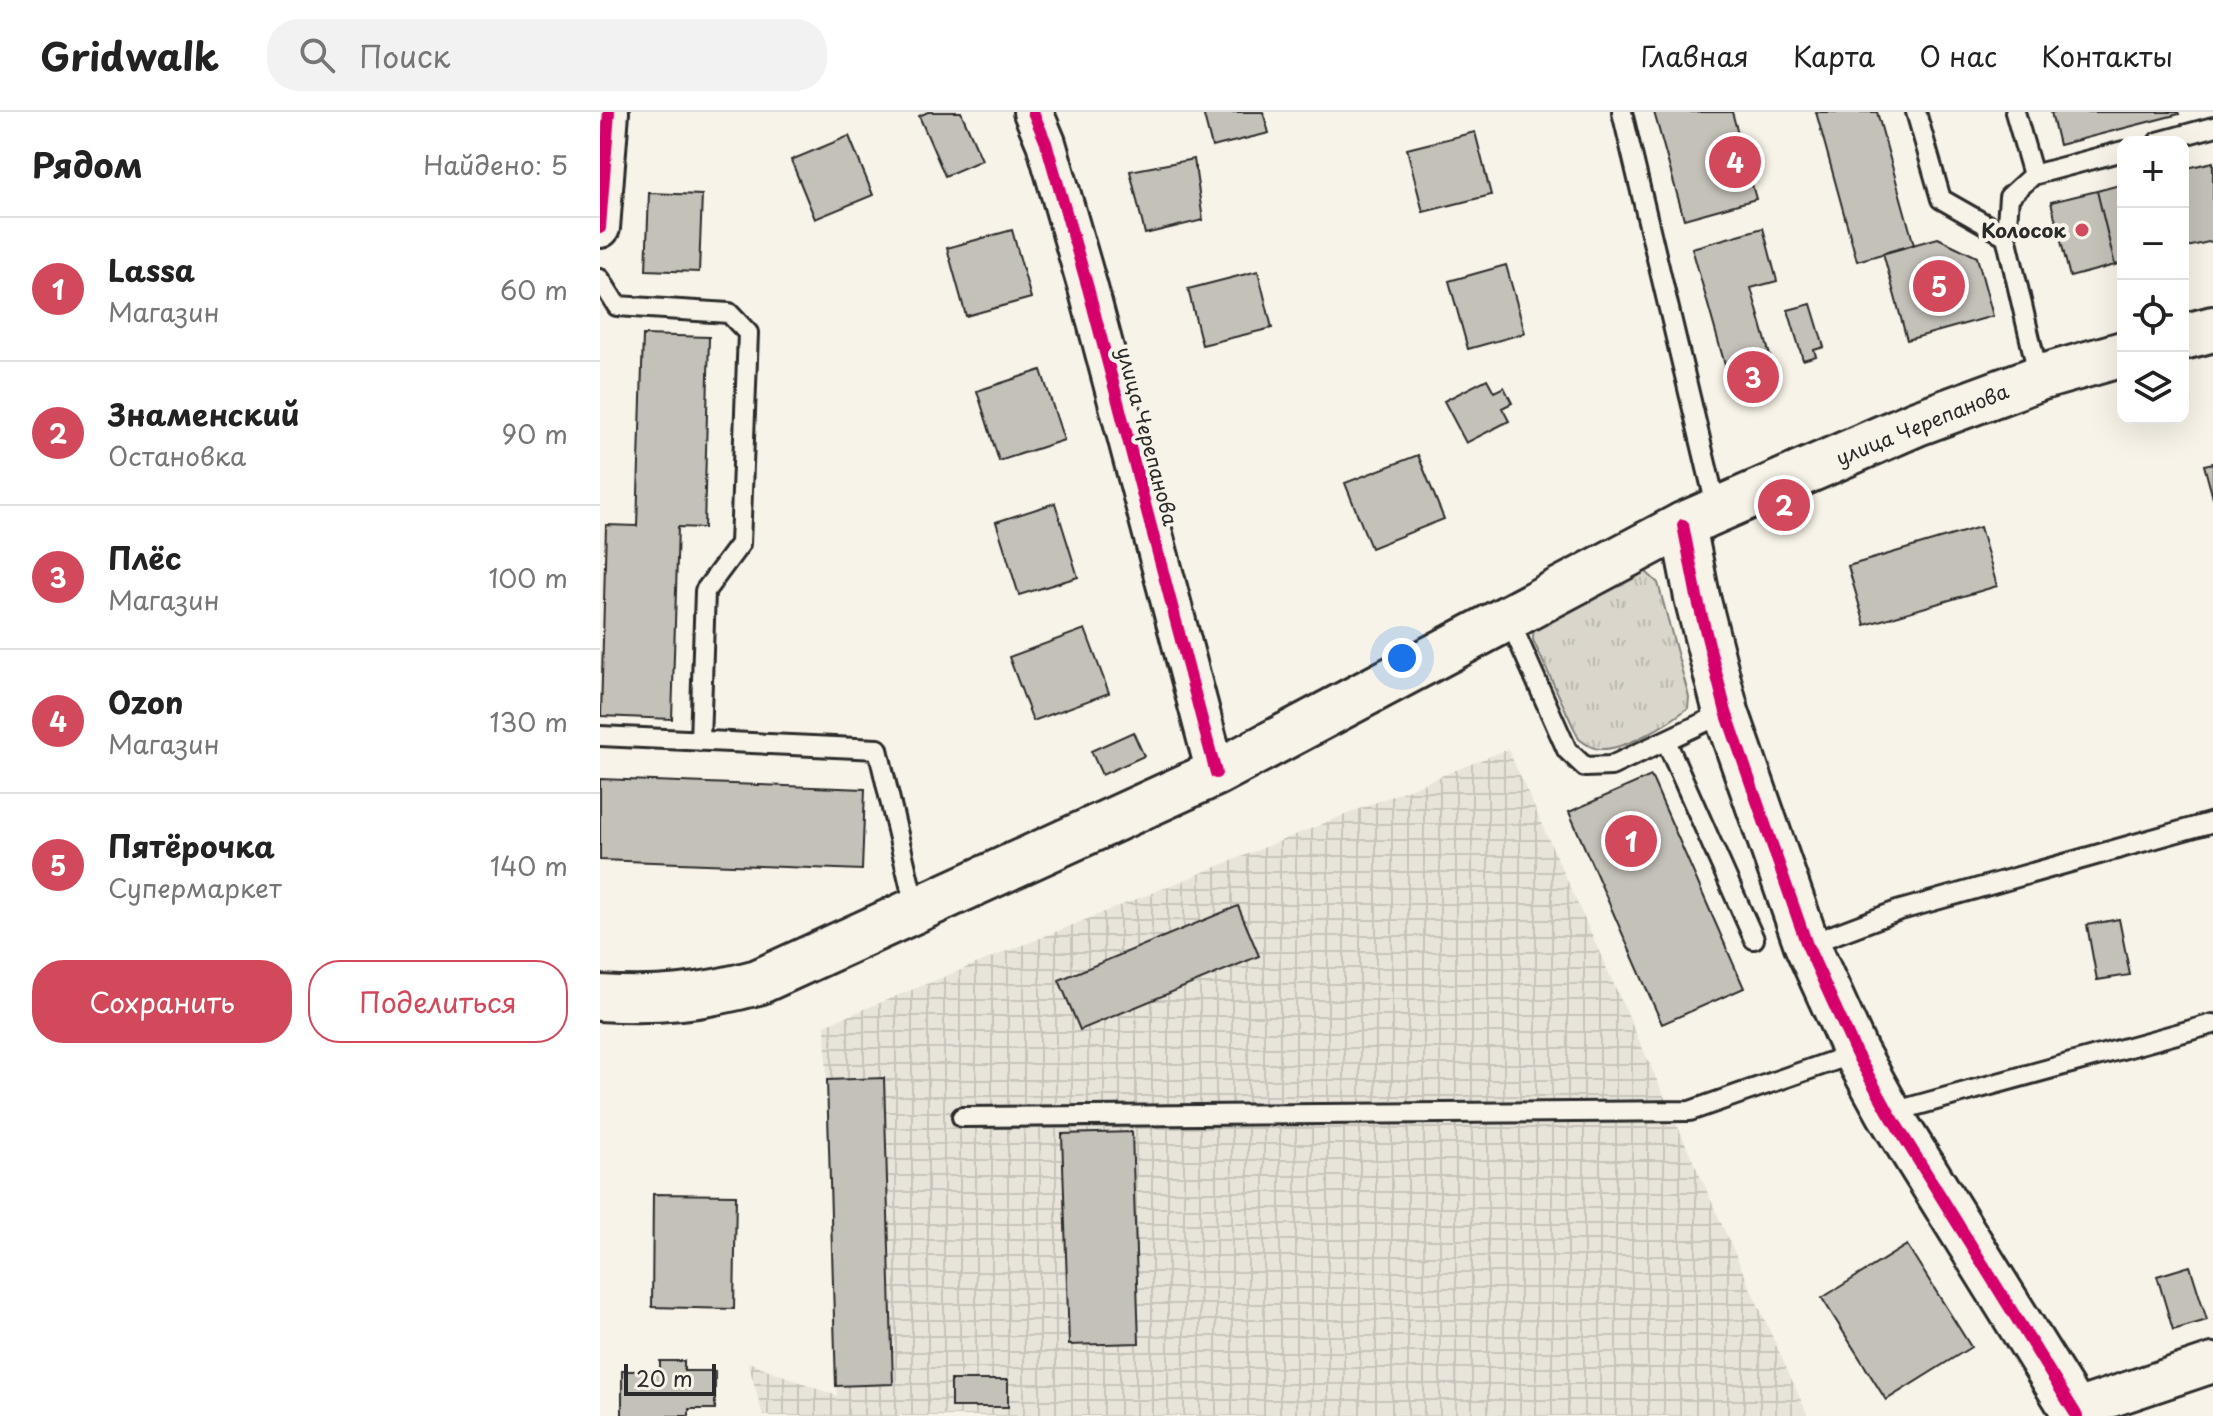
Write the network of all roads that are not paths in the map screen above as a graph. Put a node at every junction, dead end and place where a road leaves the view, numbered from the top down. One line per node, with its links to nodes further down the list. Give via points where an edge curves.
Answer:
1 (609, 112): 10 (street)
2 (1033, 112): 23 (street, улица Черепанова, via 1088,288)
3 (1622, 112): 17 (lane)
4 (1916, 112): 11 (lane, via 1941,199)
5 (2015, 112): 9 (lane)
6 (2213, 127): 7 (lane)
7 (2180, 136)
8 (2117, 153): 9 (lane)
9 (2033, 175): 11 (lane, via 2009,197)
10 (600, 228)
11 (2006, 236): 16 (lane)
12 (600, 279): 21 (lane, via 617,306 729,313 748,333 740,544 705,591)
13 (2213, 329): 14 (main road)
14 (2189, 335)
15 (2117, 356): 16 (main road, улица Черепанова)
16 (2039, 378): 17 (main road, улица Черепанова, via 1917,423)
17 (1700, 517): 18 (main road, улица Черепанова); 19 (main road, via 1697,597)
18 (1508, 617): 22 (lane, via 1567,750 1585,767 1611,766); 23 (main road, улица Черепанова)
19 (1726, 712): 22 (lane); 27 (main road)
20 (600, 736): 21 (lane)
21 (700, 741): 25 (lane, via 878,749)
22 (1666, 741): 26 (lane)
23 (1216, 773): 25 (main road, улица Черепанова)
24 (2213, 822): 27 (lane, via 1897,911)
25 (916, 911): 28 (main road, улица Черепанова, via 746,986 685,999)
26 (1754, 939)
27 (1807, 945): 30 (main road)
28 (600, 998)
29 (2213, 1024): 31 (lane)
30 (1856, 1053): 31 (main road); 32 (lane, via 1690,1111)
31 (1889, 1113): 34 (main road)
32 (962, 1117)
33 (2213, 1363): 34 (street)
34 (2075, 1413)

